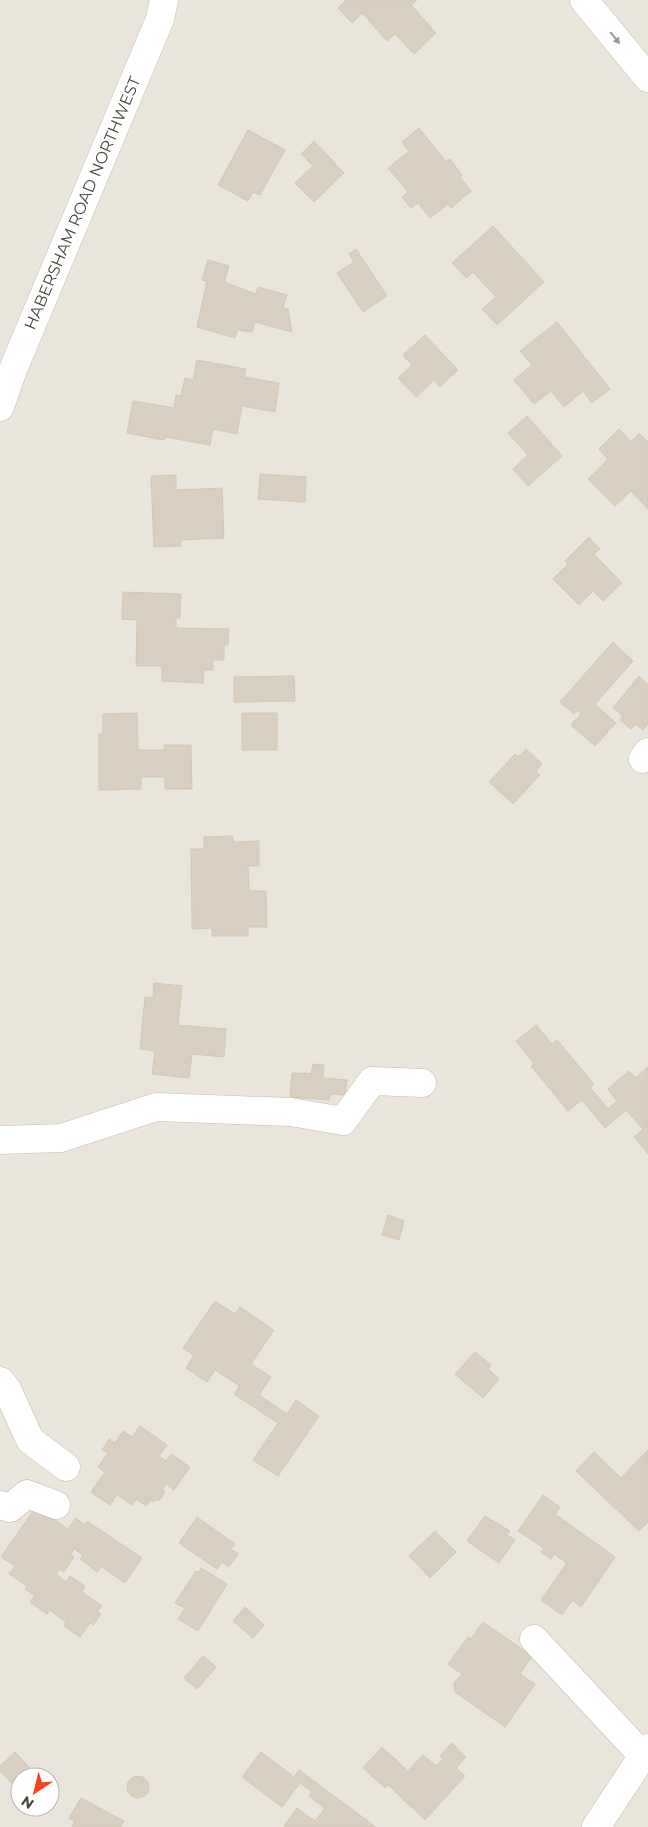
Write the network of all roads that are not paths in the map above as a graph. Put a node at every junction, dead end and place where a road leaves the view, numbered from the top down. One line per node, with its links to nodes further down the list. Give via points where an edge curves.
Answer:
1 (164, 0): 4 (street, HABERSHAM ROAD NORTHWEST, via 160,18)
2 (584, 0): 3 (street, one-way to 3)
3 (648, 78)
4 (0, 407)
5 (422, 1083): 6 (street, via 372,1081 342,1121 291,1112 156,1107 61,1138)
6 (0, 1140)
7 (0, 1381): 8 (street, via 8,1389 30,1440)
8 (66, 1467)
9 (0, 1505): 10 (street, via 10,1508 26,1494)
10 (56, 1505)
11 (534, 1639): 12 (street)
12 (645, 1752): 13 (street)
13 (596, 1827)

